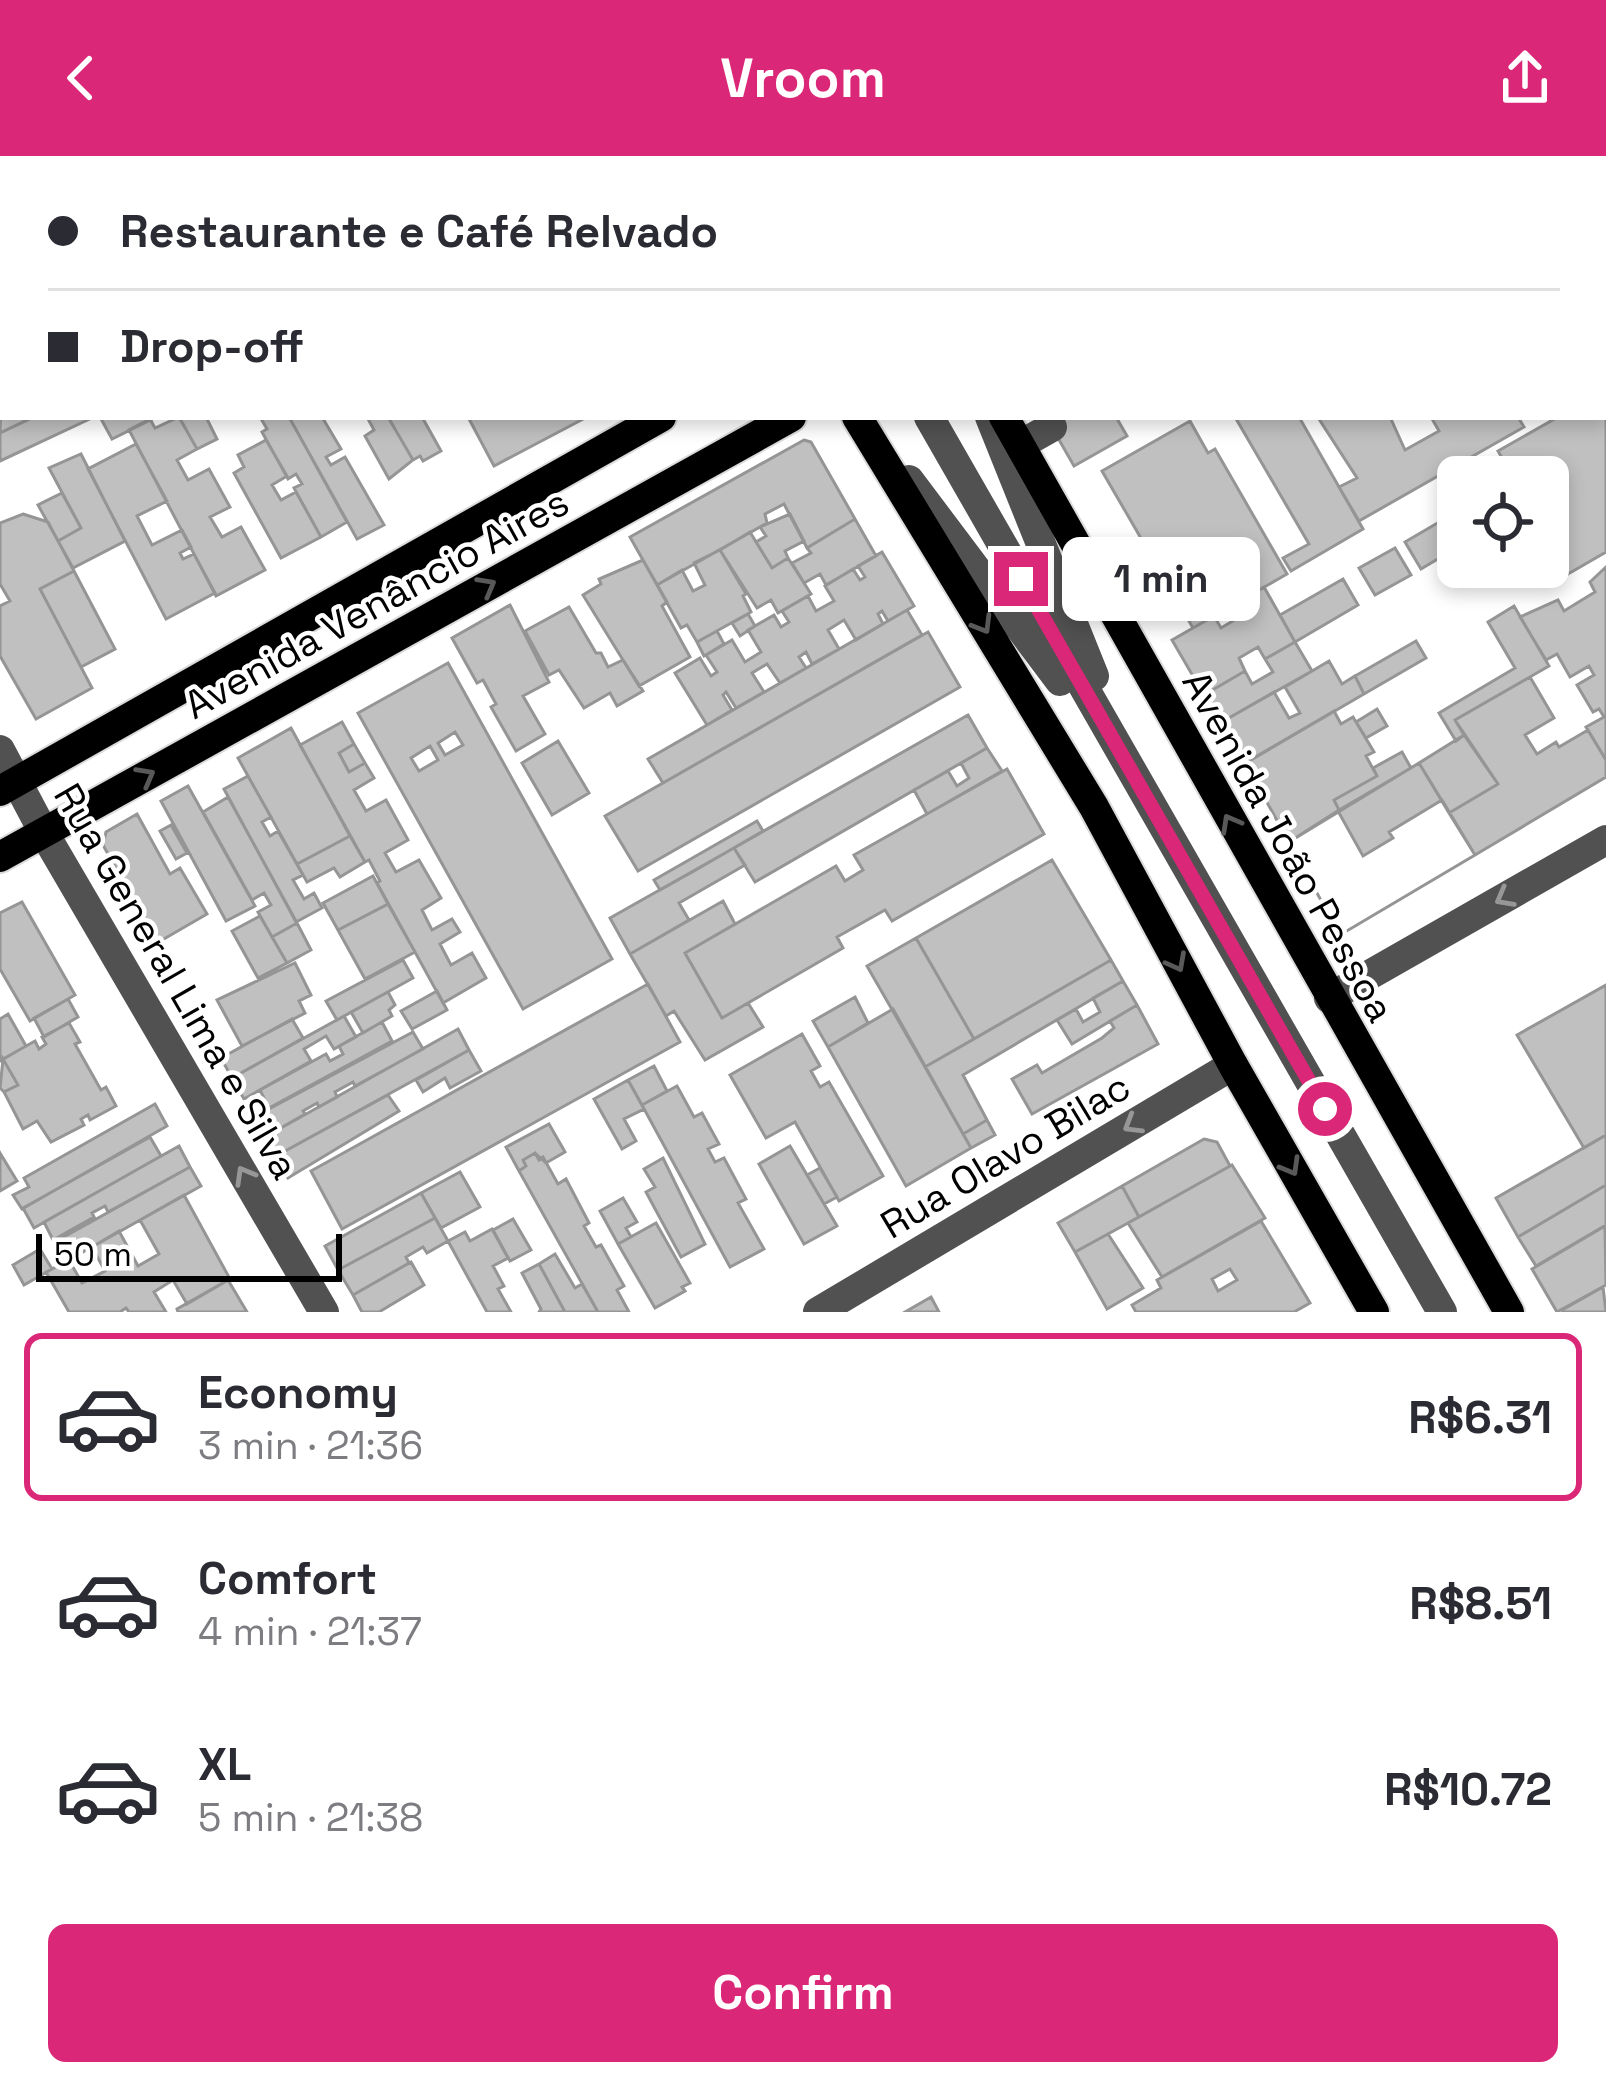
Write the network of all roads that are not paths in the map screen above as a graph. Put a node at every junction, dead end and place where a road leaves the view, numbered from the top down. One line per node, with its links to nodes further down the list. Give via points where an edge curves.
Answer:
1 (656, 420): 12 (main road, Avenida Venâncio Aires)
2 (785, 420): 13 (main road, Avenida Venâncio Aires, one-way to 2)
3 (861, 420): 11 (street)
4 (861, 420): 17 (main road, one-way to 17, via 1094,808)
5 (931, 420): 11 (street)
6 (991, 420): 11 (street)
7 (1006, 420): 9 (main road, Avenida João Pessoa)
8 (1052, 427): 9 (street)
9 (1020, 445): 16 (main road, Avenida João Pessoa, one-way to 9)
10 (0, 750): 12 (street, Rua General Lima e Silva)
11 (1136, 782): 21 (street)
12 (9, 786): 13 (street, Rua General Lima e Silva)
13 (44, 833): 15 (main road, Avenida Venâncio Aires); 18 (street, Rua General Lima e Silva, one-way to 13)
14 (1606, 840): 16 (street, one-way to 16)
15 (0, 857)
16 (1329, 998): 22 (main road, Avenida João Pessoa)
17 (1233, 1065): 19 (street, Rua Olavo Bilac, one-way to 19); 20 (main road, one-way to 20)
18 (325, 1312)
19 (818, 1312)
20 (1375, 1312)
21 (1442, 1312)
22 (1509, 1312)

